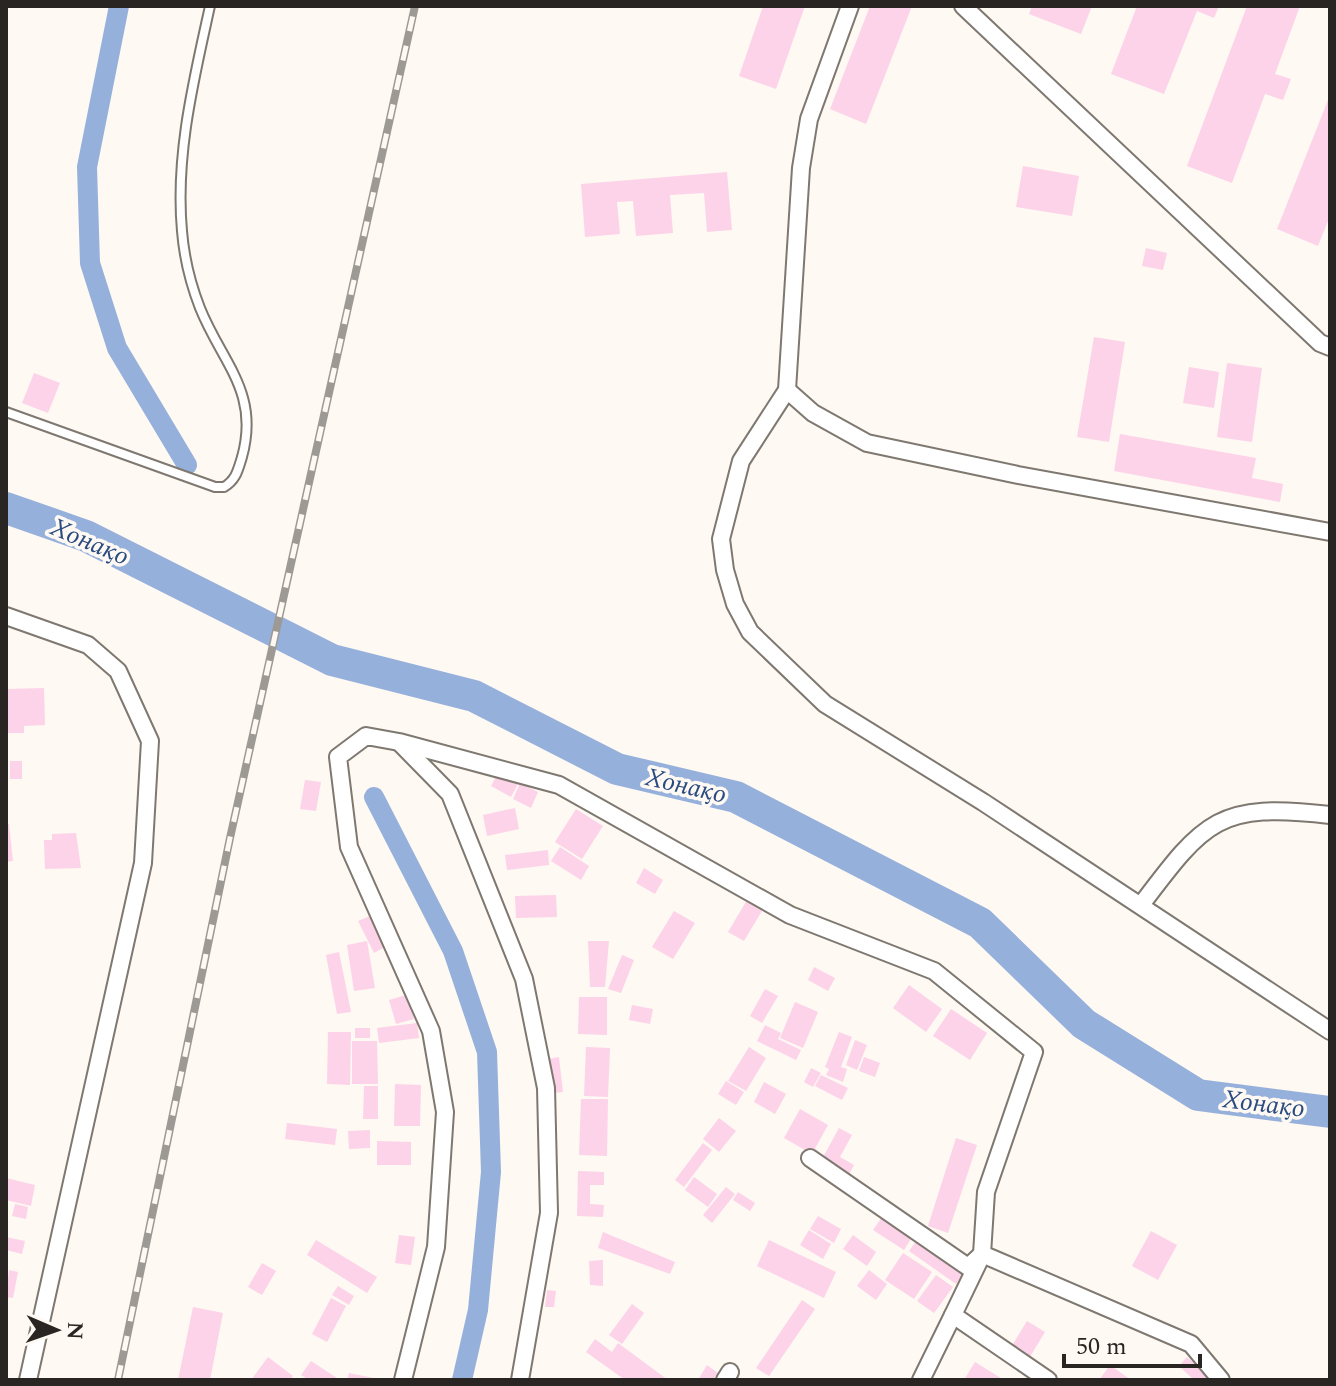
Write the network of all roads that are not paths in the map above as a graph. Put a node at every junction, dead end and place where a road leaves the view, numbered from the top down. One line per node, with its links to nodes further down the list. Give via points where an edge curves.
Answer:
1 (210, 6): 6 (lane, via 188,104 182,230 200,310 247,410 237,474 224,487 215,487)
2 (850, 6): 5 (street, via 809,119 801,168)
3 (963, 6): 4 (street)
4 (1330, 347)
5 (787, 390): 7 (street, via 813,413 867,443); 11 (street, via 741,461 721,539 735,604 750,632 825,704)
6 (6, 412)
7 (1330, 532)
8 (6, 616): 16 (street, via 88,645 118,671 150,741 143,863)
9 (399, 742): 14 (street, via 559,785 790,915 934,971 1034,1052 986,1192); 17 (street, via 366,736 338,757 349,847 431,1031 445,1112 436,1247); 18 (street, via 450,794 524,979 546,1088 549,1213)
10 (1330, 815): 11 (street, via 1255,811 1220,822 1187,843)
11 (1141, 905): 12 (street)
12 (1330, 1031)
13 (810, 1158): 14 (street, via 968,1267)
14 (982, 1254): 15 (street); 21 (street, via 1191,1344)
15 (953, 1315): 19 (street); 20 (street)
16 (28, 1380)
17 (403, 1380)
18 (520, 1380)
19 (921, 1380)
20 (1048, 1380)
21 (1221, 1380)

